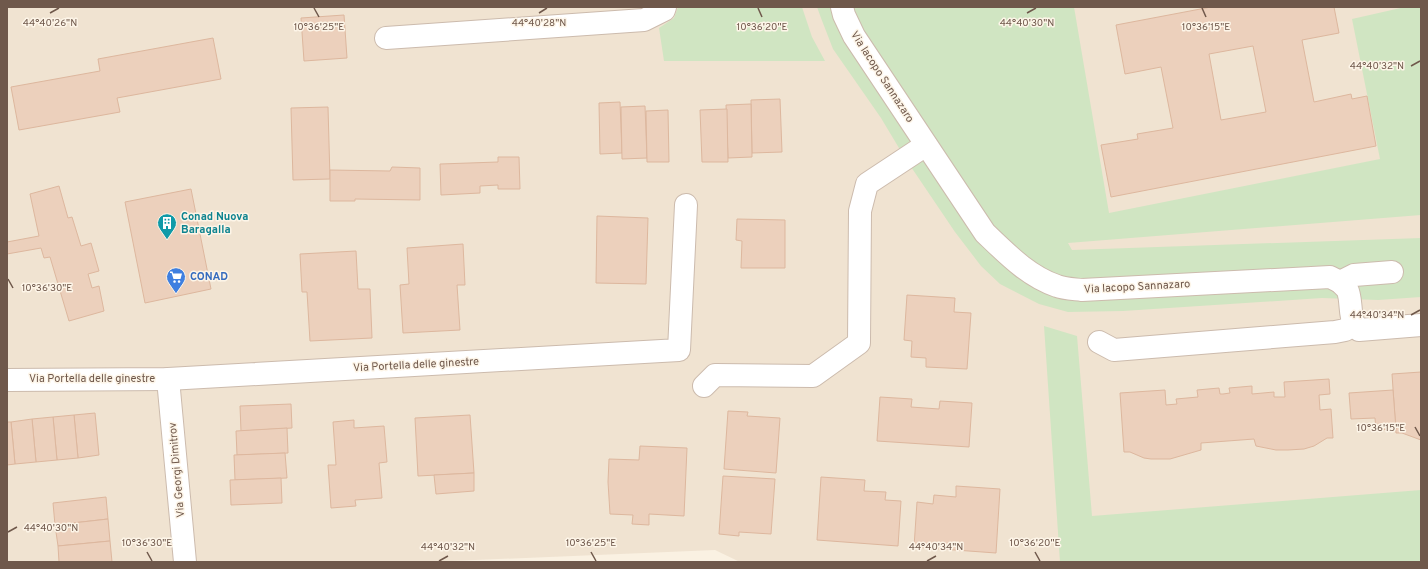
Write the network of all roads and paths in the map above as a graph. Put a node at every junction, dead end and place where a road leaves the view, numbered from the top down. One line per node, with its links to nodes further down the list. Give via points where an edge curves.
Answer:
1 (664, 7): 3 (street, via 664,10 644,20)
2 (842, 7): 4 (street, Via Iacopo Sannazaro, via 854,36)
3 (386, 38)
4 (926, 145): 7 (street, Via Iacopo Sannazaro, via 985,233 1030,273 1058,286 1082,290 1330,277); 13 (street, via 867,184 860,210 859,343 813,376 715,375)
5 (686, 205): 11 (street, Via Portella delle ginestre, via 679,350)
6 (1392, 272): 7 (street, via 1354,275)
7 (1340, 282): 8 (street, via 1347,290)
8 (1354, 324): 9 (street, via 1359,330); 10 (street, via 1345,330 1335,332 1114,350)
9 (1421, 325)
10 (1099, 342)
11 (168, 379): 12 (street, Via Portella delle ginestre); 14 (street, Via Georgi Dimitrov)
12 (7, 380)
13 (704, 386)
14 (185, 562)

